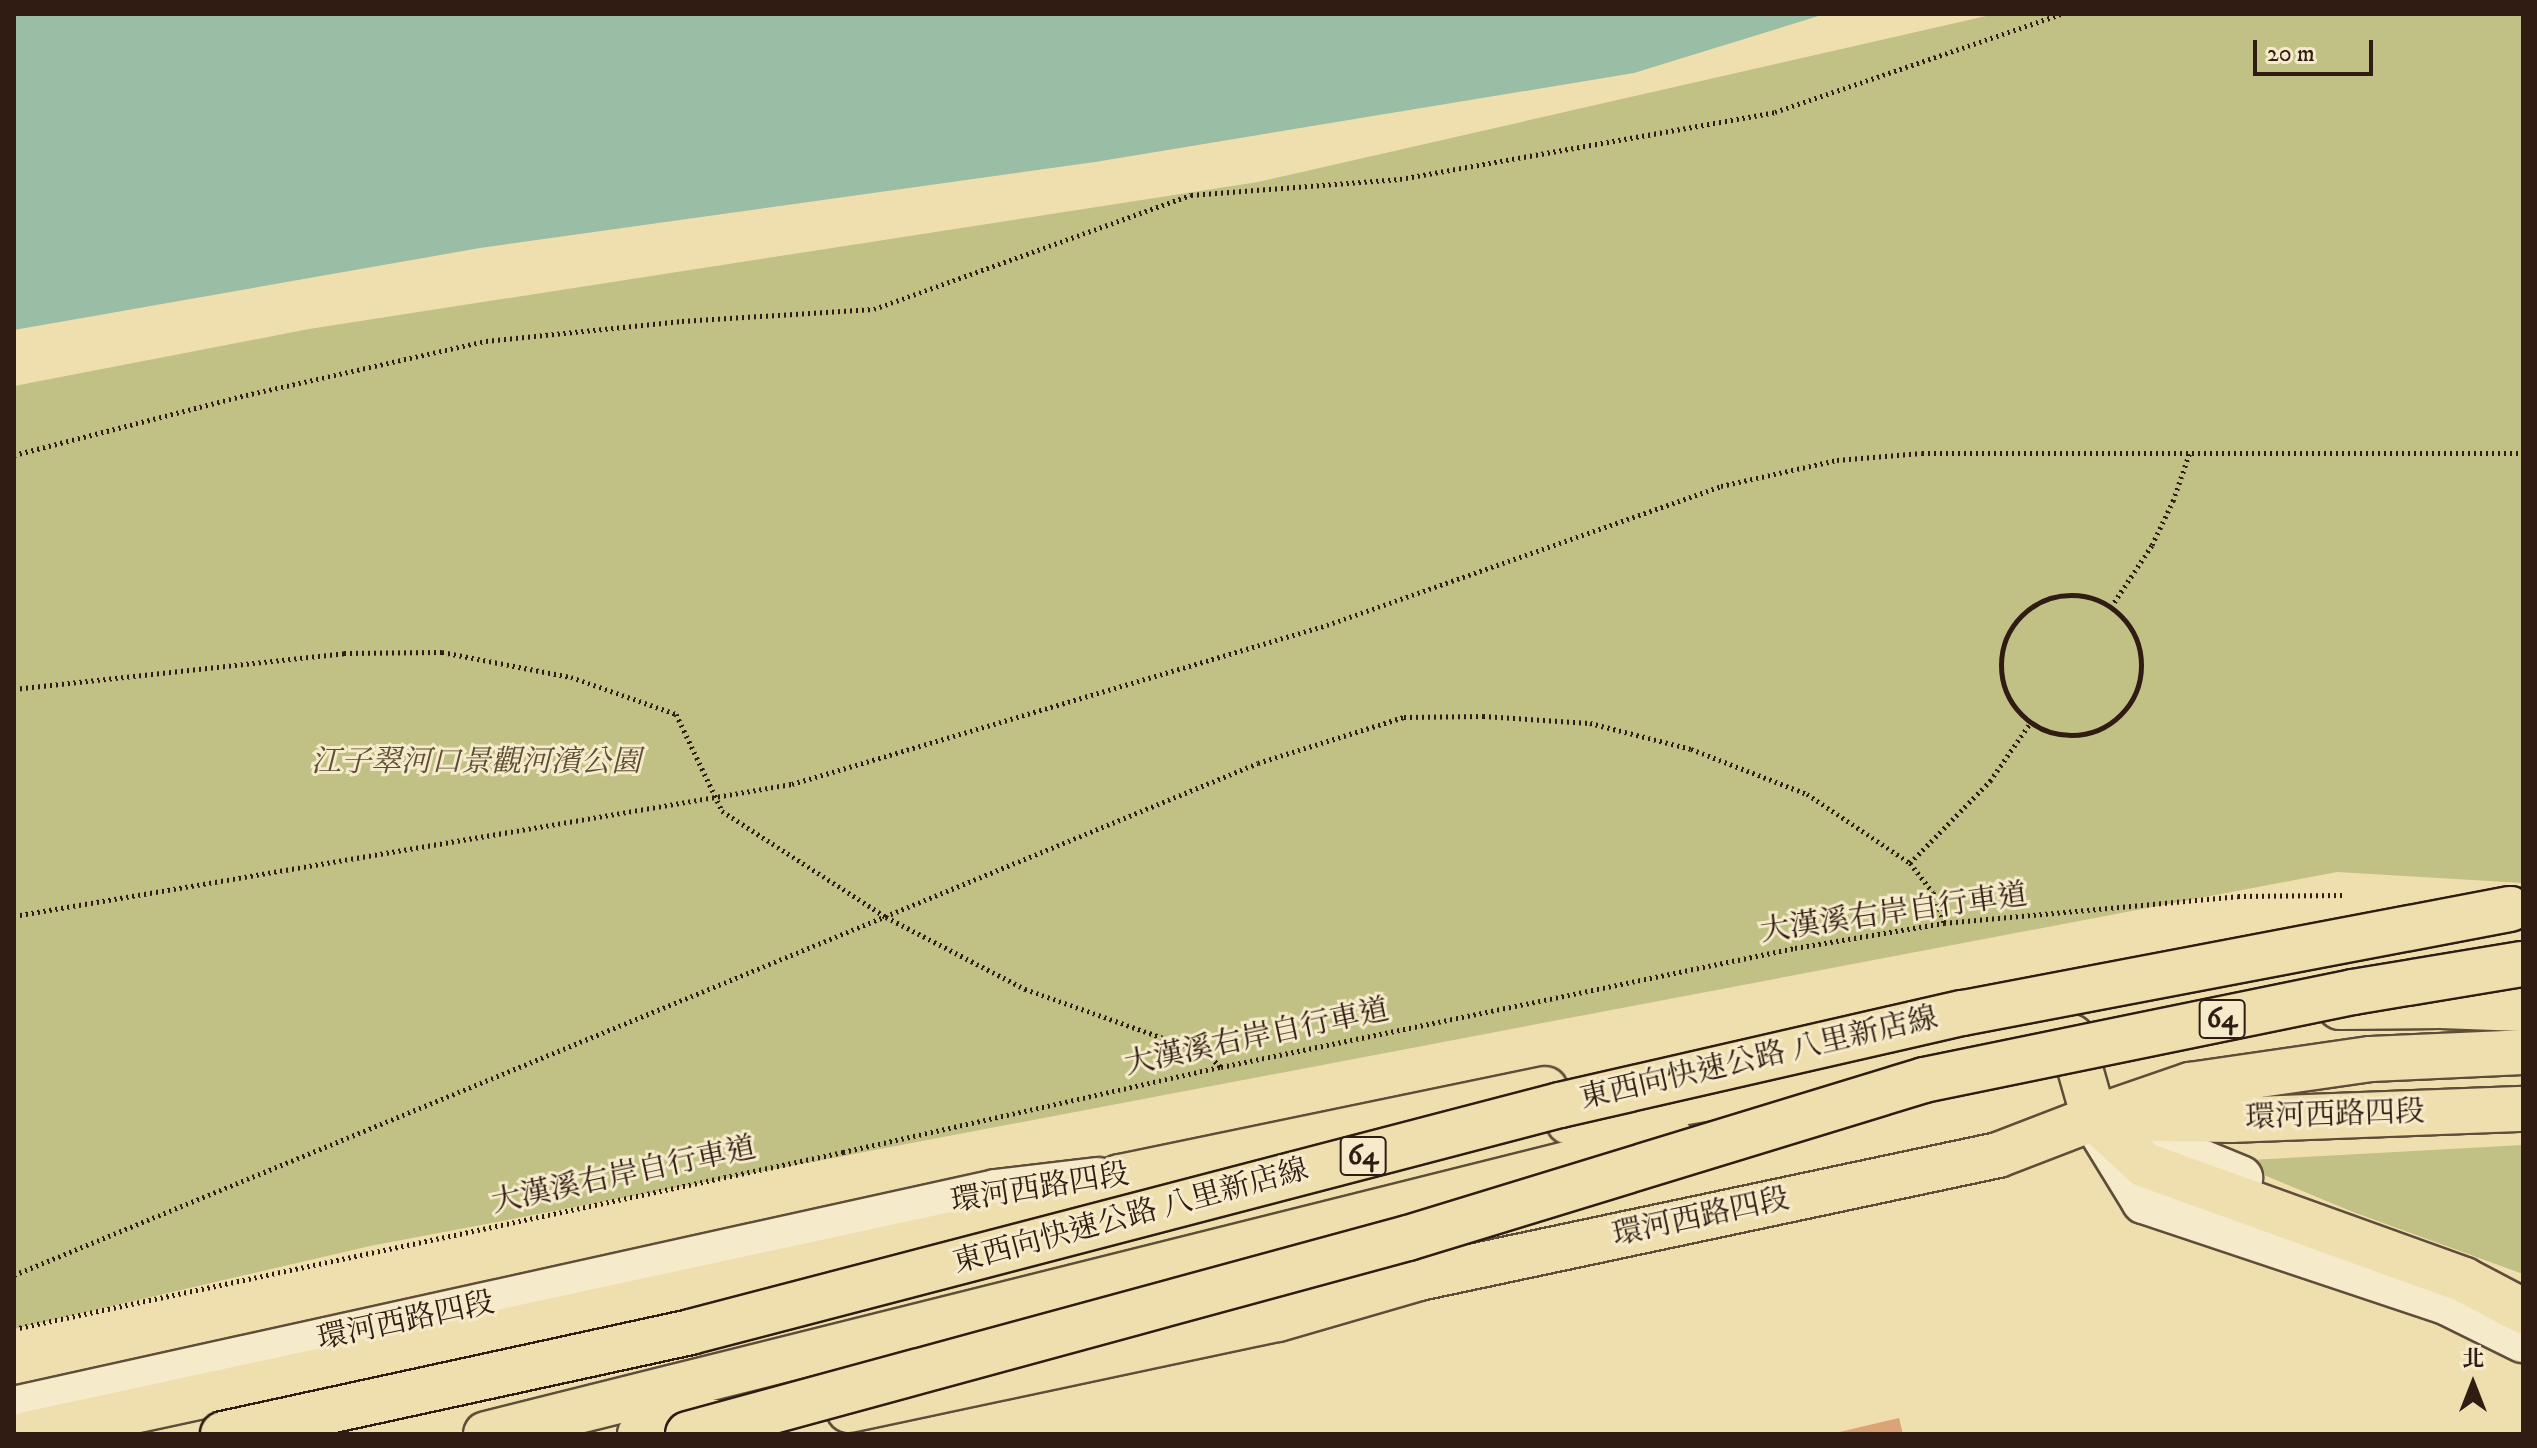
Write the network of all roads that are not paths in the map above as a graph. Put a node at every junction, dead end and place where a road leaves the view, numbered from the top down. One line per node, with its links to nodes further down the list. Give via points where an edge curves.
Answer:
1 (2516, 908): 16 (main road, 東西向快速公路 八里新店線 / 64, bridge, via 1963,1013 1576,1101 690,1332)
2 (2523, 964): 6 (main road, 東西向快速公路 八里新店線 / 64, bridge, via 2353,992)
3 (2522, 999): 4 (main road, 環河西路四段, via 2441,1006 2282,1007 2187,1016)
4 (2071, 1037): 8 (main road); 9 (main road, 環河西路四段, via 1943,1016 1561,1086); 17 (main road, 環河西路四段, via 1566,1123)
5 (2523, 1052): 8 (main road, via 2371,1059 2190,1085)
6 (1924, 1080): 18 (main road, 東西向快速公路 八里新店線 / 64, bridge, via 1707,1129); 20 (main road, bridge, via 1408,1238)
7 (2523, 1109): 8 (main road, 環河西路四段, via 2232,1120)
8 (2094, 1118): 10 (street, via 2468,1267); 11 (main road, via 2145,1165 2464,1280); 12 (street, via 2144,1201 2448,1303); 14 (main road, 環河西路四段, via 1998,1155 1419,1278 1278,1319)
9 (1120, 1177): 13 (street, 環河西路四段, via 996,1192); 15 (main road, via 1013,1221)
10 (2523, 1295)
11 (2523, 1311)
12 (2523, 1340)
13 (14, 1409)
14 (777, 1428): 19 (main road, 環河西路四段, via 698,1422)
15 (27, 1434)
16 (223, 1434)
17 (276, 1434)
18 (486, 1434)
19 (640, 1434)
20 (688, 1434)

